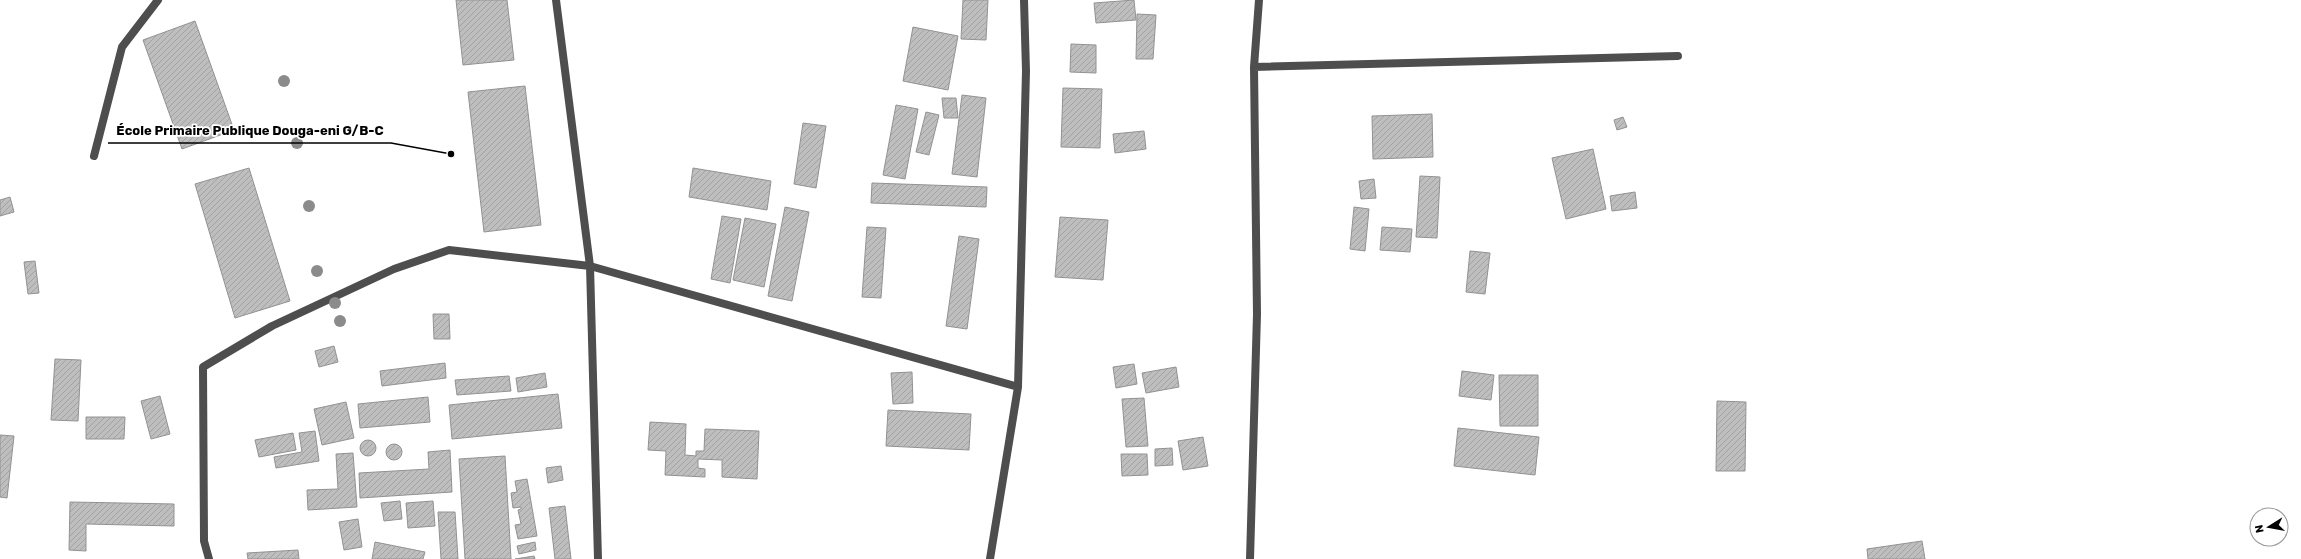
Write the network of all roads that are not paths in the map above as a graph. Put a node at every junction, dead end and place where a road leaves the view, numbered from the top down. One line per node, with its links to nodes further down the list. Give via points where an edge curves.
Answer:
1 (158, 0): 7 (street, via 122,47)
2 (556, 0): 8 (street)
3 (1024, 0): 9 (street, via 1026,71)
4 (1259, 0): 6 (street)
5 (1678, 56): 6 (street)
6 (1254, 67): 13 (street, via 1257,314)
7 (94, 156)
8 (590, 266): 9 (street); 10 (street, via 449,250 394,269 272,326 203,367 204,541); 11 (street)
9 (1018, 387): 12 (street)
10 (209, 559)
11 (598, 559)
12 (990, 559)
13 (1250, 559)

